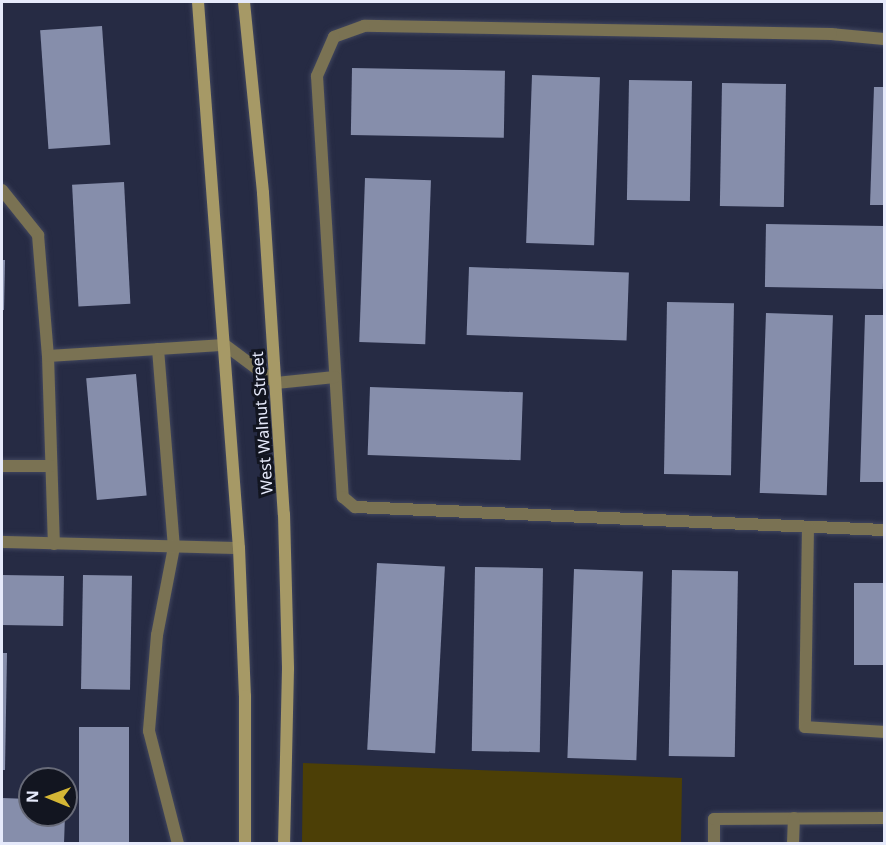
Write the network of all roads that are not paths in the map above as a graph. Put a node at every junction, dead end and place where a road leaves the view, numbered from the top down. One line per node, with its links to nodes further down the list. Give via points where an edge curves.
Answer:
1 (198, 2): 5 (main road, West Walnut Street)
2 (244, 2): 9 (main road, West Walnut Street)
3 (885, 39): 8 (lane, via 831,34 364,26 334,37 317,76)
4 (2, 190): 7 (lane, via 38,235)
5 (225, 345): 6 (lane); 9 (lane); 17 (main road, West Walnut Street)
6 (158, 350): 7 (lane); 16 (lane)
7 (48, 356): 11 (lane)
8 (335, 377): 9 (lane); 12 (lane, via 343,497 355,507)
9 (276, 383): 23 (main road, West Walnut Street, via 288,669)
10 (2, 466): 11 (lane)
11 (51, 466): 15 (lane)
12 (808, 527): 13 (lane); 18 (lane, via 805,727)
13 (885, 530)
14 (2, 542): 15 (lane)
15 (54, 544): 16 (lane)
16 (174, 547): 17 (lane); 21 (lane, via 157,635 149,731)
17 (239, 548): 22 (main road, West Walnut Street)
18 (885, 732)
19 (794, 818): 20 (lane); 24 (lane, via 714,819); 25 (lane)
20 (885, 818)
21 (178, 843)
22 (245, 843)
23 (284, 843)
24 (714, 843)
25 (793, 843)

